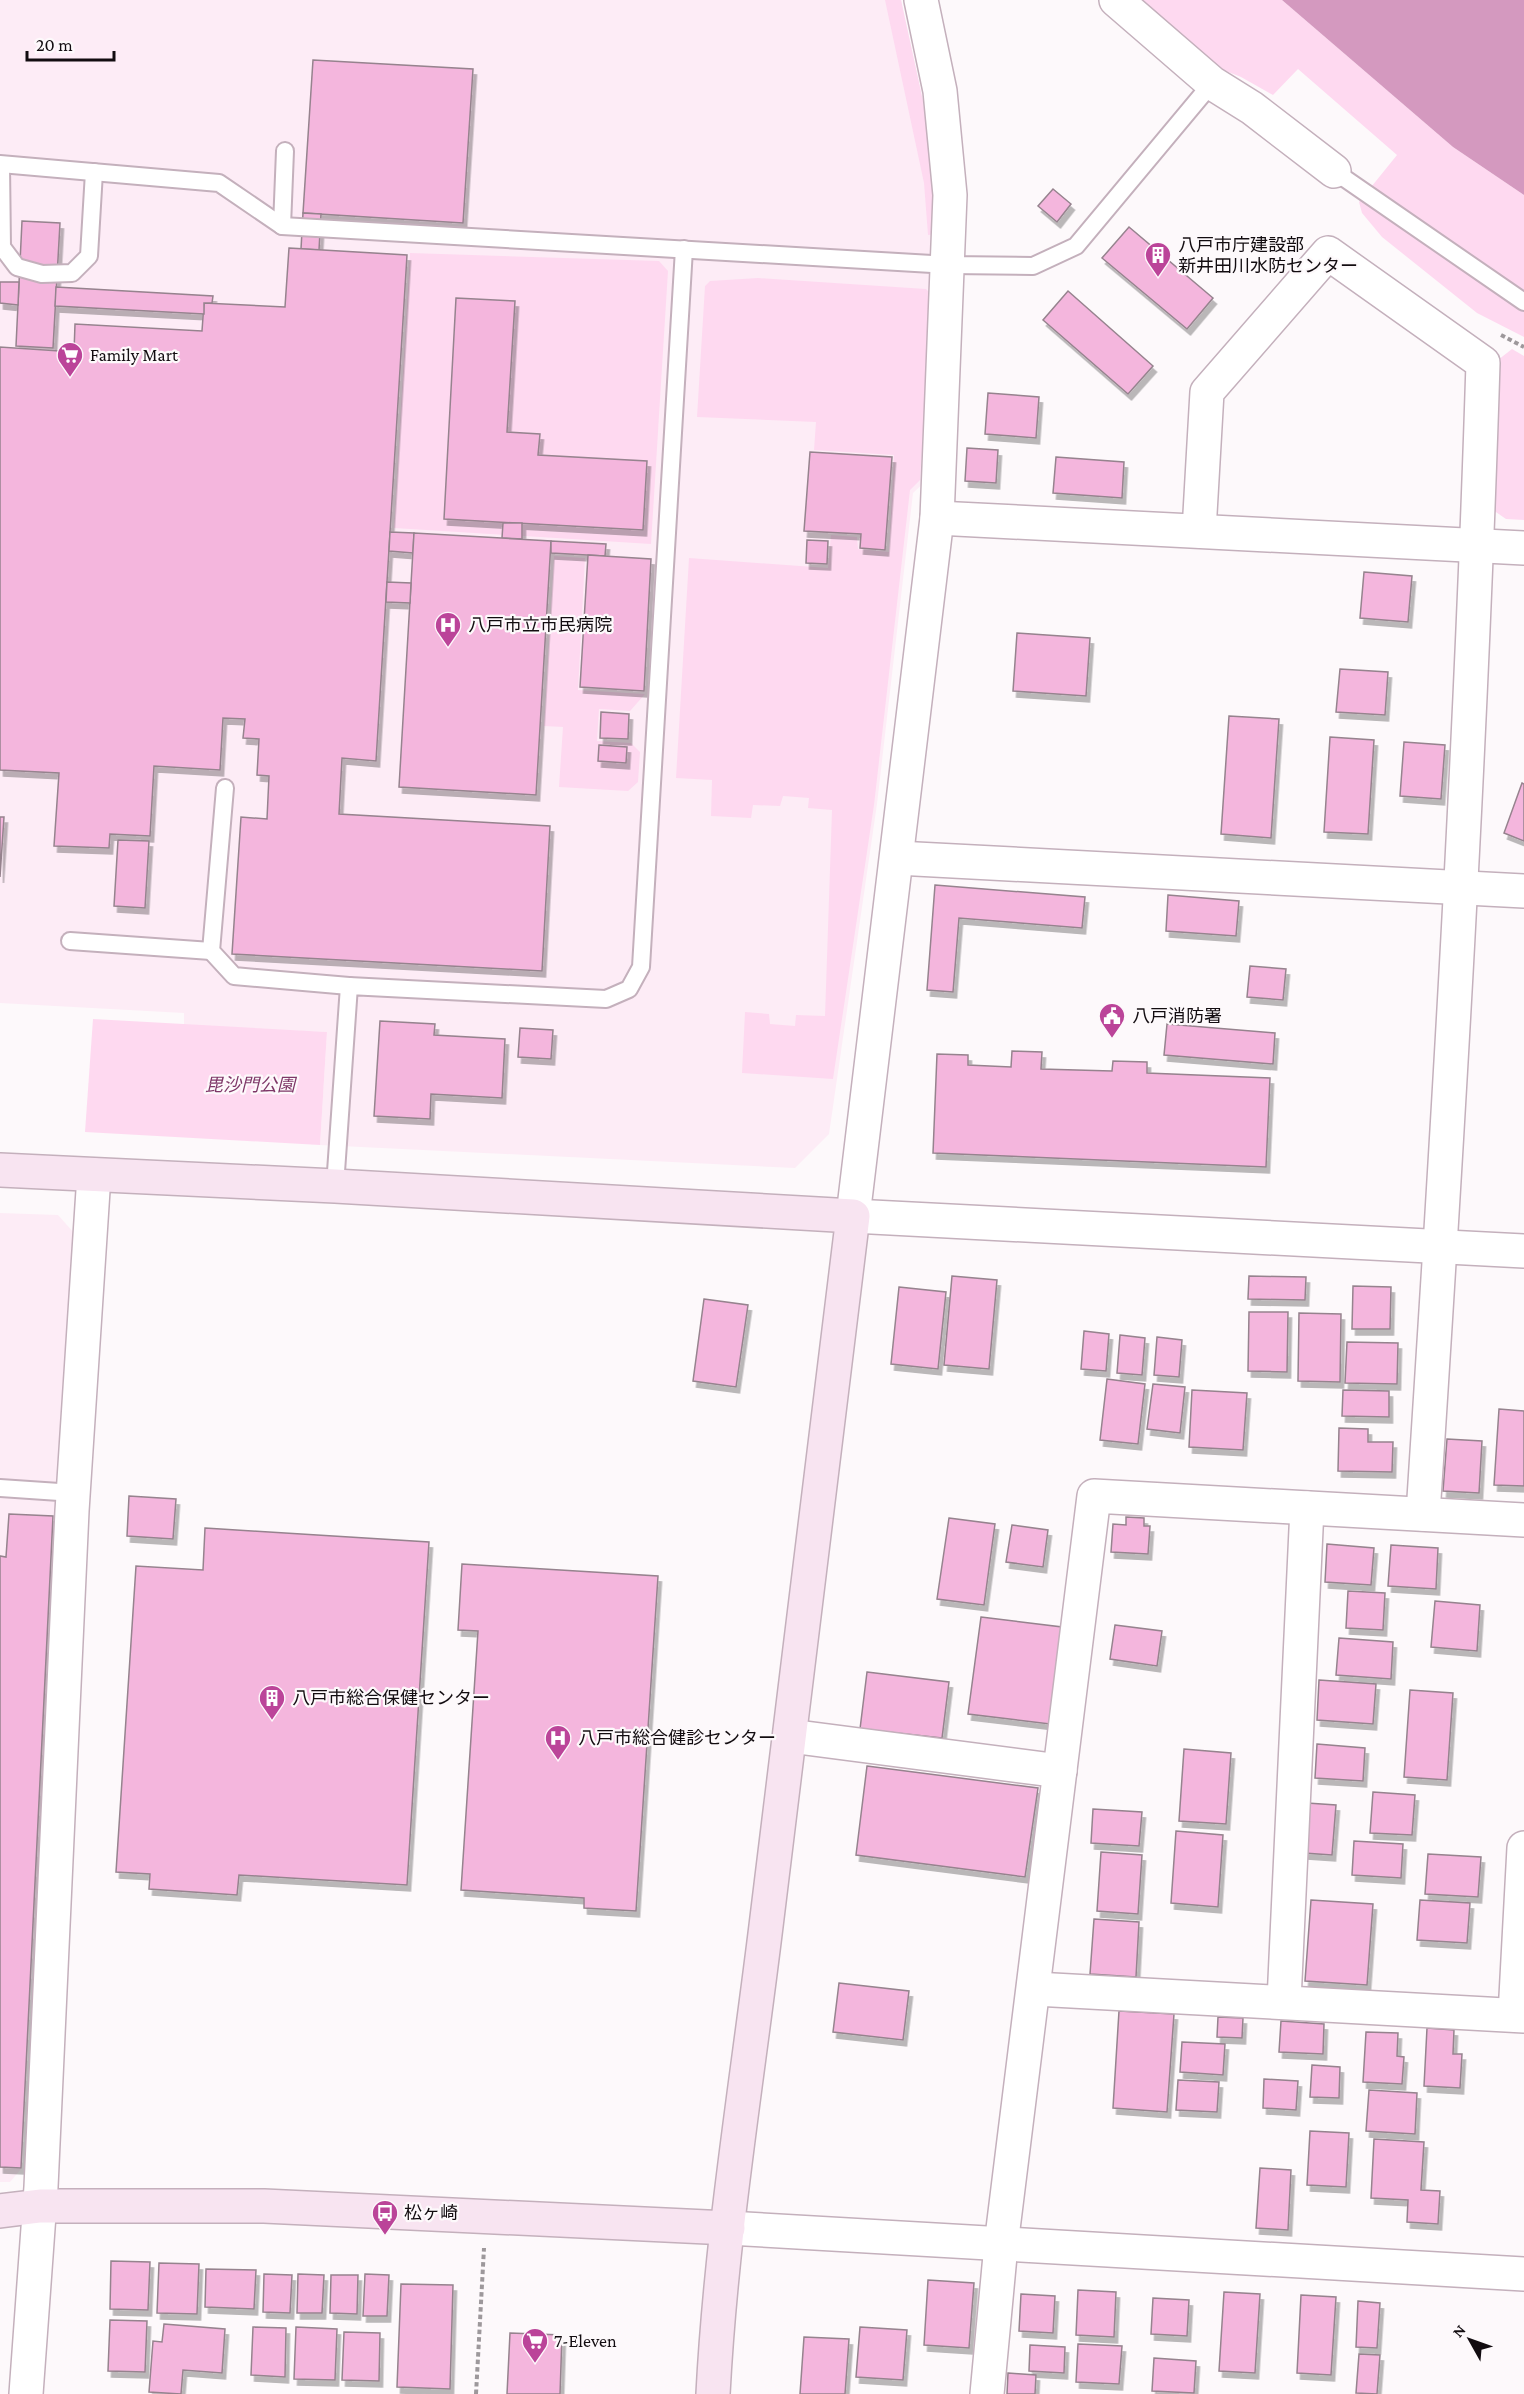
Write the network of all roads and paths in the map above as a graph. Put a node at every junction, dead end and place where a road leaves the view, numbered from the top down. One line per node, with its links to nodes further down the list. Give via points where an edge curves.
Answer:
1 (921, 0): 10 (street, via 940,91 950,195)
2 (1116, 0): 3 (street)
3 (1212, 83): 6 (street); 10 (lane, via 1076,246 1033,266)
4 (285, 151): 8 (lane)
5 (0, 164): 7 (lane); 7 (lane, via 2,247 17,267 42,274 72,273 89,256)
6 (1335, 171): 11 (lane)
7 (94, 172): 8 (lane, via 219,183)
8 (282, 226): 9 (lane)
9 (684, 249): 10 (lane); 22 (lane, via 641,967 629,989 606,999)
10 (949, 265): 12 (street)
11 (1524, 302)
12 (937, 518): 13 (street); 17 (street)
13 (1199, 531): 14 (street); 14 (street, via 1207,392 1328,253 1483,363)
14 (1478, 546): 15 (street); 18 (street)
15 (1524, 548)
16 (225, 788): 21 (lane)
17 (897, 858): 18 (street); 26 (street)
18 (1459, 888): 19 (street); 27 (street)
19 (1524, 891)
20 (70, 941): 21 (lane)
21 (211, 951): 22 (lane, via 234,976)
22 (349, 986): 25 (lane)
23 (0, 1170): 24 (street)
24 (94, 1175): 25 (street); 30 (street)
25 (335, 1186): 26 (street)
26 (852, 1216): 27 (street); 34 (street)
27 (1440, 1247): 28 (street); 32 (street)
28 (1524, 1251)
29 (0, 1488): 30 (lane)
30 (74, 1492): 40 (street)
31 (1307, 1508): 32 (street); 35 (street, via 1094,1496); 38 (street)
32 (1423, 1514): 33 (street)
33 (1524, 1520)
34 (790, 1736): 35 (street); 42 (street)
35 (1060, 1771): 37 (street)
36 (1524, 1848): 39 (street)
37 (1035, 1989): 38 (street); 44 (street)
38 (1284, 2001): 39 (street)
39 (1520, 2015)
40 (40, 2206): 41 (street); 42 (street, via 264,2206); 46 (street)
41 (0, 2211)
42 (728, 2228): 44 (street); 48 (street)
43 (484, 2244): 47 (path)
44 (1001, 2246): 45 (street); 49 (street)
45 (1524, 2274)
46 (26, 2394)
47 (476, 2394)
48 (713, 2394)
49 (987, 2394)

